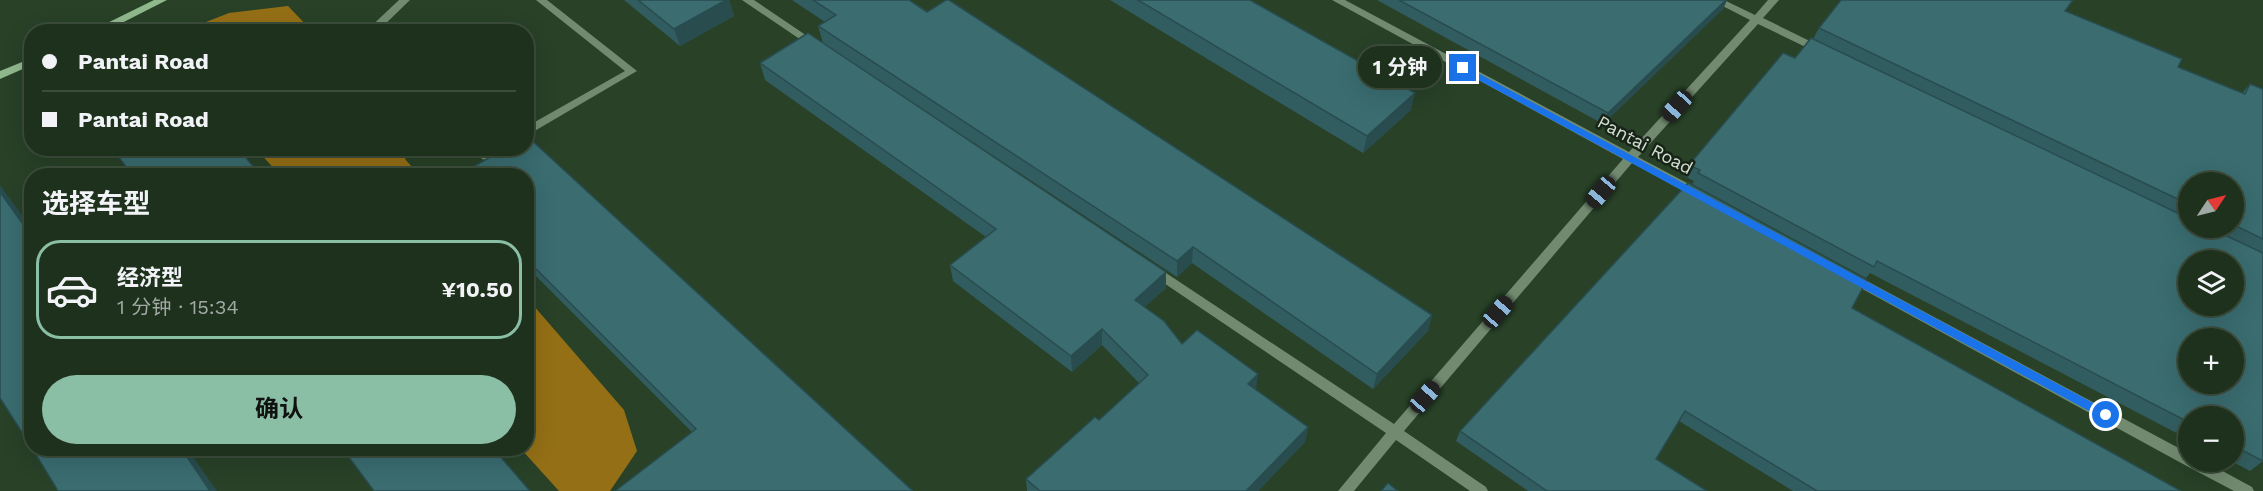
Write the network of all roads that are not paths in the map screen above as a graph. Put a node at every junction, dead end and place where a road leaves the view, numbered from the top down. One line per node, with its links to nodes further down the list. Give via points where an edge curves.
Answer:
1 (162, 0): 9 (main road)
2 (405, 0): 10 (street)
3 (541, 0): 15 (street, via 632,71)
4 (747, 0): 11 (street)
5 (1337, 0): 16 (street, Pantai Road)
6 (1716, 0): 8 (street)
7 (1774, 0): 8 (street)
8 (1755, 19): 12 (street); 16 (street)
9 (111, 24)
10 (379, 24)
11 (827, 53)
12 (1829, 54)
13 (24, 64): 14 (main road)
14 (0, 75)
15 (534, 127)
16 (1630, 158): 17 (street, Pantai Road); 20 (street)
17 (1704, 198)
18 (1146, 266): 20 (street)
19 (1841, 272): 21 (street)
20 (1395, 432): 23 (street); 24 (street)
21 (2178, 455)
22 (2212, 472): 25 (street)
23 (1345, 491)
24 (1481, 491)
25 (2247, 491)

